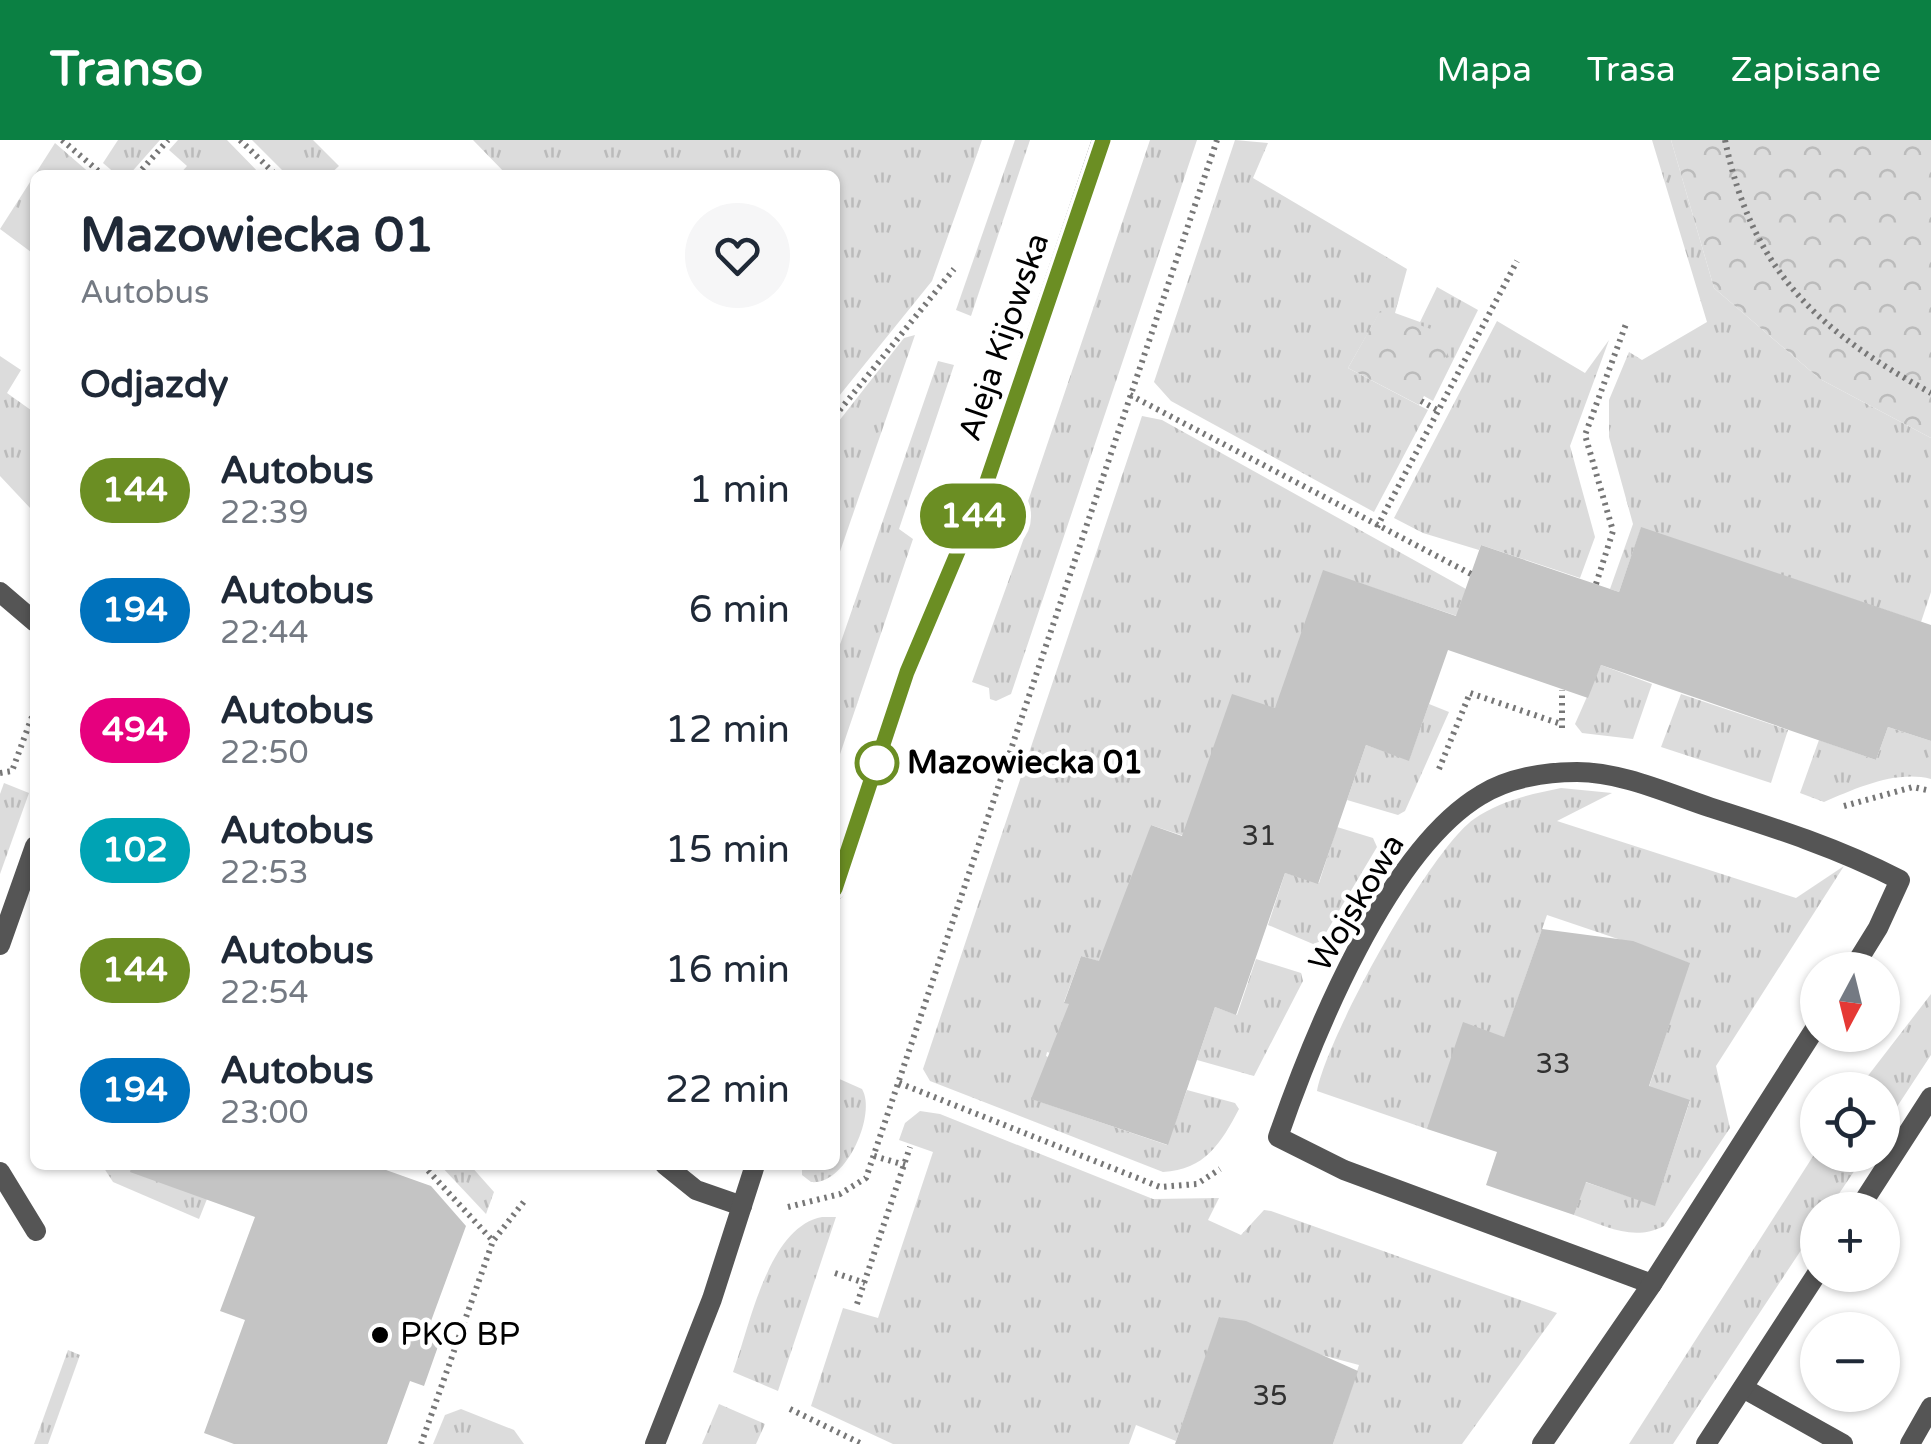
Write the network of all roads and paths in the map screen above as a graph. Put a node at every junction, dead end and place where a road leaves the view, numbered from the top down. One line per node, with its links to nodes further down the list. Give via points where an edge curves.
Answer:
1 (62, 140): 7 (path)
2 (168, 140): 8 (path)
3 (240, 140): 9 (path)
4 (1102, 140): 32 (street, Aleja Kijowska, via 984,490 907,672)
5 (1216, 140): 14 (path)
6 (1725, 140): 13 (path, via 1754,231 1801,304 1868,358)
7 (97, 170)
8 (141, 170)
9 (271, 170)
10 (1517, 260): 17 (path)
11 (954, 269): 16 (path)
12 (1626, 324): 20 (path, via 1586,434 1613,530)
13 (1931, 393)
14 (1130, 395): 18 (path); 36 (path)
15 (1421, 401): 17 (path)
16 (840, 410)
17 (1439, 411): 18 (path)
18 (1377, 527): 19 (path)
19 (1471, 574)
20 (1596, 584)
21 (0, 592): 22 (street)
22 (30, 618)
23 (1562, 690): 25 (path)
24 (30, 724): 27 (path, via 12,771)
25 (1561, 724): 26 (path); 28 (path, via 1470,693)
26 (1564, 744)
27 (0, 773)
28 (1435, 780)
29 (1931, 791): 30 (path, via 1913,786)
30 (1837, 810)
31 (30, 860): 33 (street)
32 (840, 875)
33 (0, 945)
34 (1863, 952): 53 (street, Wojskowa, via 1900,880 1840,848 1596,772 1532,777 1484,793 1439,830 1391,892 1299,1074 1278,1137 1344,1170)
35 (1800, 1052): 53 (street)
36 (898, 1082): 39 (path); 41 (path, via 1160,1186 1198,1184)
37 (1931, 1097): 46 (street)
38 (910, 1147): 40 (path)
39 (874, 1156): 40 (path); 48 (path, via 866,1178 840,1194 813,1203)
40 (904, 1165): 52 (path)
41 (1220, 1169)
42 (428, 1170): 50 (path)
43 (672, 1170): 48 (street, via 701,1192)
44 (753, 1170): 48 (street)
45 (0, 1172): 49 (street)
46 (1870, 1192)
47 (526, 1199): 50 (path)
48 (742, 1206): 60 (street)
49 (36, 1230)
50 (493, 1241): 59 (path)
51 (835, 1273): 52 (path)
52 (865, 1283): 55 (path)
53 (1652, 1284): 62 (street)
54 (1805, 1292): 56 (street)
55 (857, 1304)
56 (1742, 1388): 63 (street); 64 (street)
57 (1931, 1406): 65 (street)
58 (790, 1409): 61 (path)
59 (421, 1444)
60 (655, 1444)
61 (862, 1444)
62 (1542, 1444)
63 (1706, 1444)
64 (1842, 1444)
65 (1910, 1444)

